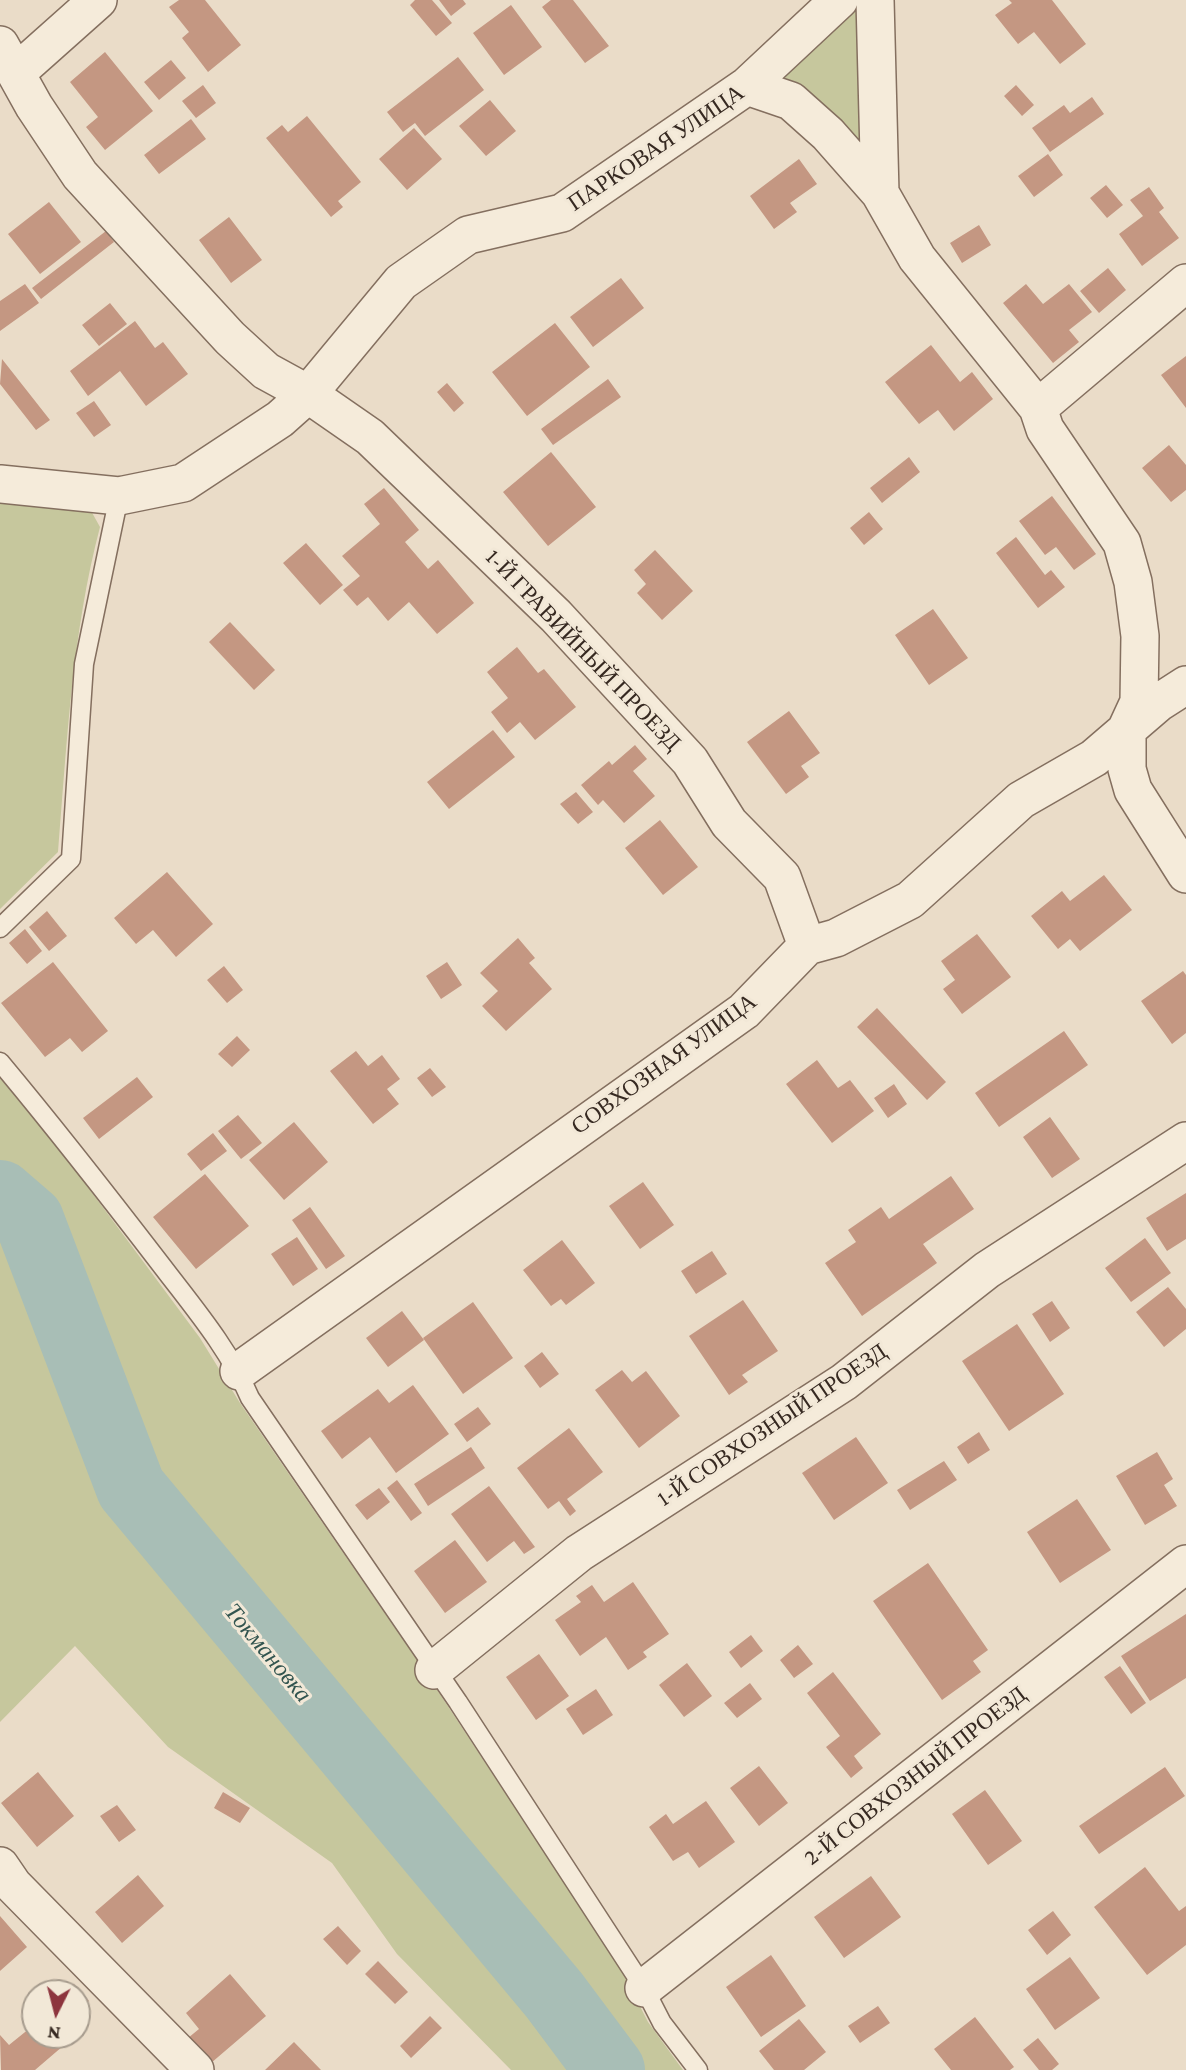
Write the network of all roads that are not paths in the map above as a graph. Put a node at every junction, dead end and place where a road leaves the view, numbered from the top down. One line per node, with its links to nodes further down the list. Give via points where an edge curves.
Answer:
1 (98, 0): 4 (street)
2 (839, 0): 5 (street, ПАРКОВАЯ УЛИЦА)
3 (875, 0): 6 (street)
4 (8, 59): 8 (street, 1-Й ГРАВИЙНЫЙ ПРОЕЗД, via 80,175 230,338 266,371)
5 (747, 86): 6 (street, via 792,101); 8 (street, ПАРКОВАЯ УЛИЦА, via 562,213 468,235 401,282)
6 (880, 193): 9 (street, via 917,258)
7 (1186, 283): 9 (street)
8 (308, 394): 11 (street, ПАРКОВАЯ УЛИЦА, via 280,419 183,483); 16 (street, 1-Й ГРАВИЙНЫЙ ПРОЕЗД, via 370,437 556,617 690,761 729,823 782,877)
9 (1038, 408): 13 (street, via 1045,429 1122,543 1133,582 1140,636 1139,702)
10 (0, 484): 11 (street, ПАРКОВАЯ УЛИЦА)
11 (119, 496): 15 (lane, via 84,664 71,859)
12 (1186, 685): 13 (street, СОВХОЗНАЯ УЛИЦА)
13 (1127, 728): 14 (street, via 1127,769 1133,790); 16 (street, СОВХОЗНАЯ УЛИЦА, via 1094,758 1021,800 910,900 836,938)
14 (1186, 874)
15 (0, 928)
16 (807, 946): 19 (street, СОВХОЗНАЯ УЛИЦА, via 744,1011)
17 (0, 1062): 19 (lane, via 75,1152)
18 (1186, 1141): 21 (street, 1-Й СОВХОЗНЫЙ ПРОЕЗД, via 988,1270 844,1382 579,1553)
19 (239, 1371): 21 (lane, via 250,1398)
20 (1186, 1564): 23 (street, 2-Й СОВХОЗНЫЙ ПРОЕЗД)
21 (434, 1670): 23 (lane)
22 (0, 1866): 24 (street, via 13,1885)
23 (644, 1988): 25 (lane, via 662,2023)
24 (195, 2070)
25 (698, 2070)

